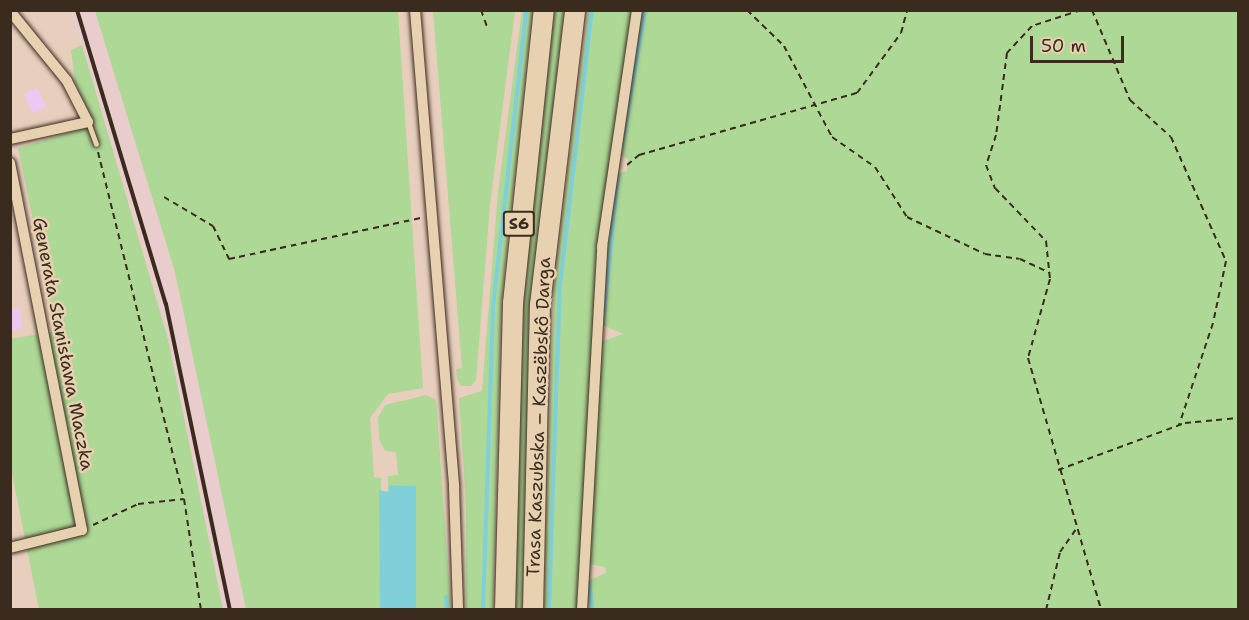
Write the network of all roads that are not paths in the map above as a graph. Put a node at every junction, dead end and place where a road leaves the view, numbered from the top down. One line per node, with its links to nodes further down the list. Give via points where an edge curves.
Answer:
1 (415, 10): 11 (street, via 434,220)
2 (544, 10): 12 (highway, Trasa Kaszubska – Kaszëbskô Darga / S6, via 513,303)
3 (575, 10): 13 (highway, Trasa Kaszubska – Kaszëbskô Darga / S6, via 540,305)
4 (637, 10): 14 (street, via 602,247)
5 (10, 11): 6 (street, via 66,81)
6 (88, 122): 7 (street); 8 (lane)
7 (10, 139)
8 (96, 144)
9 (10, 164): 10 (street, Generała Stanisława Maczka, via 82,530)
10 (10, 548)
11 (458, 609)
12 (505, 609)
13 (533, 609)
14 (582, 609)

